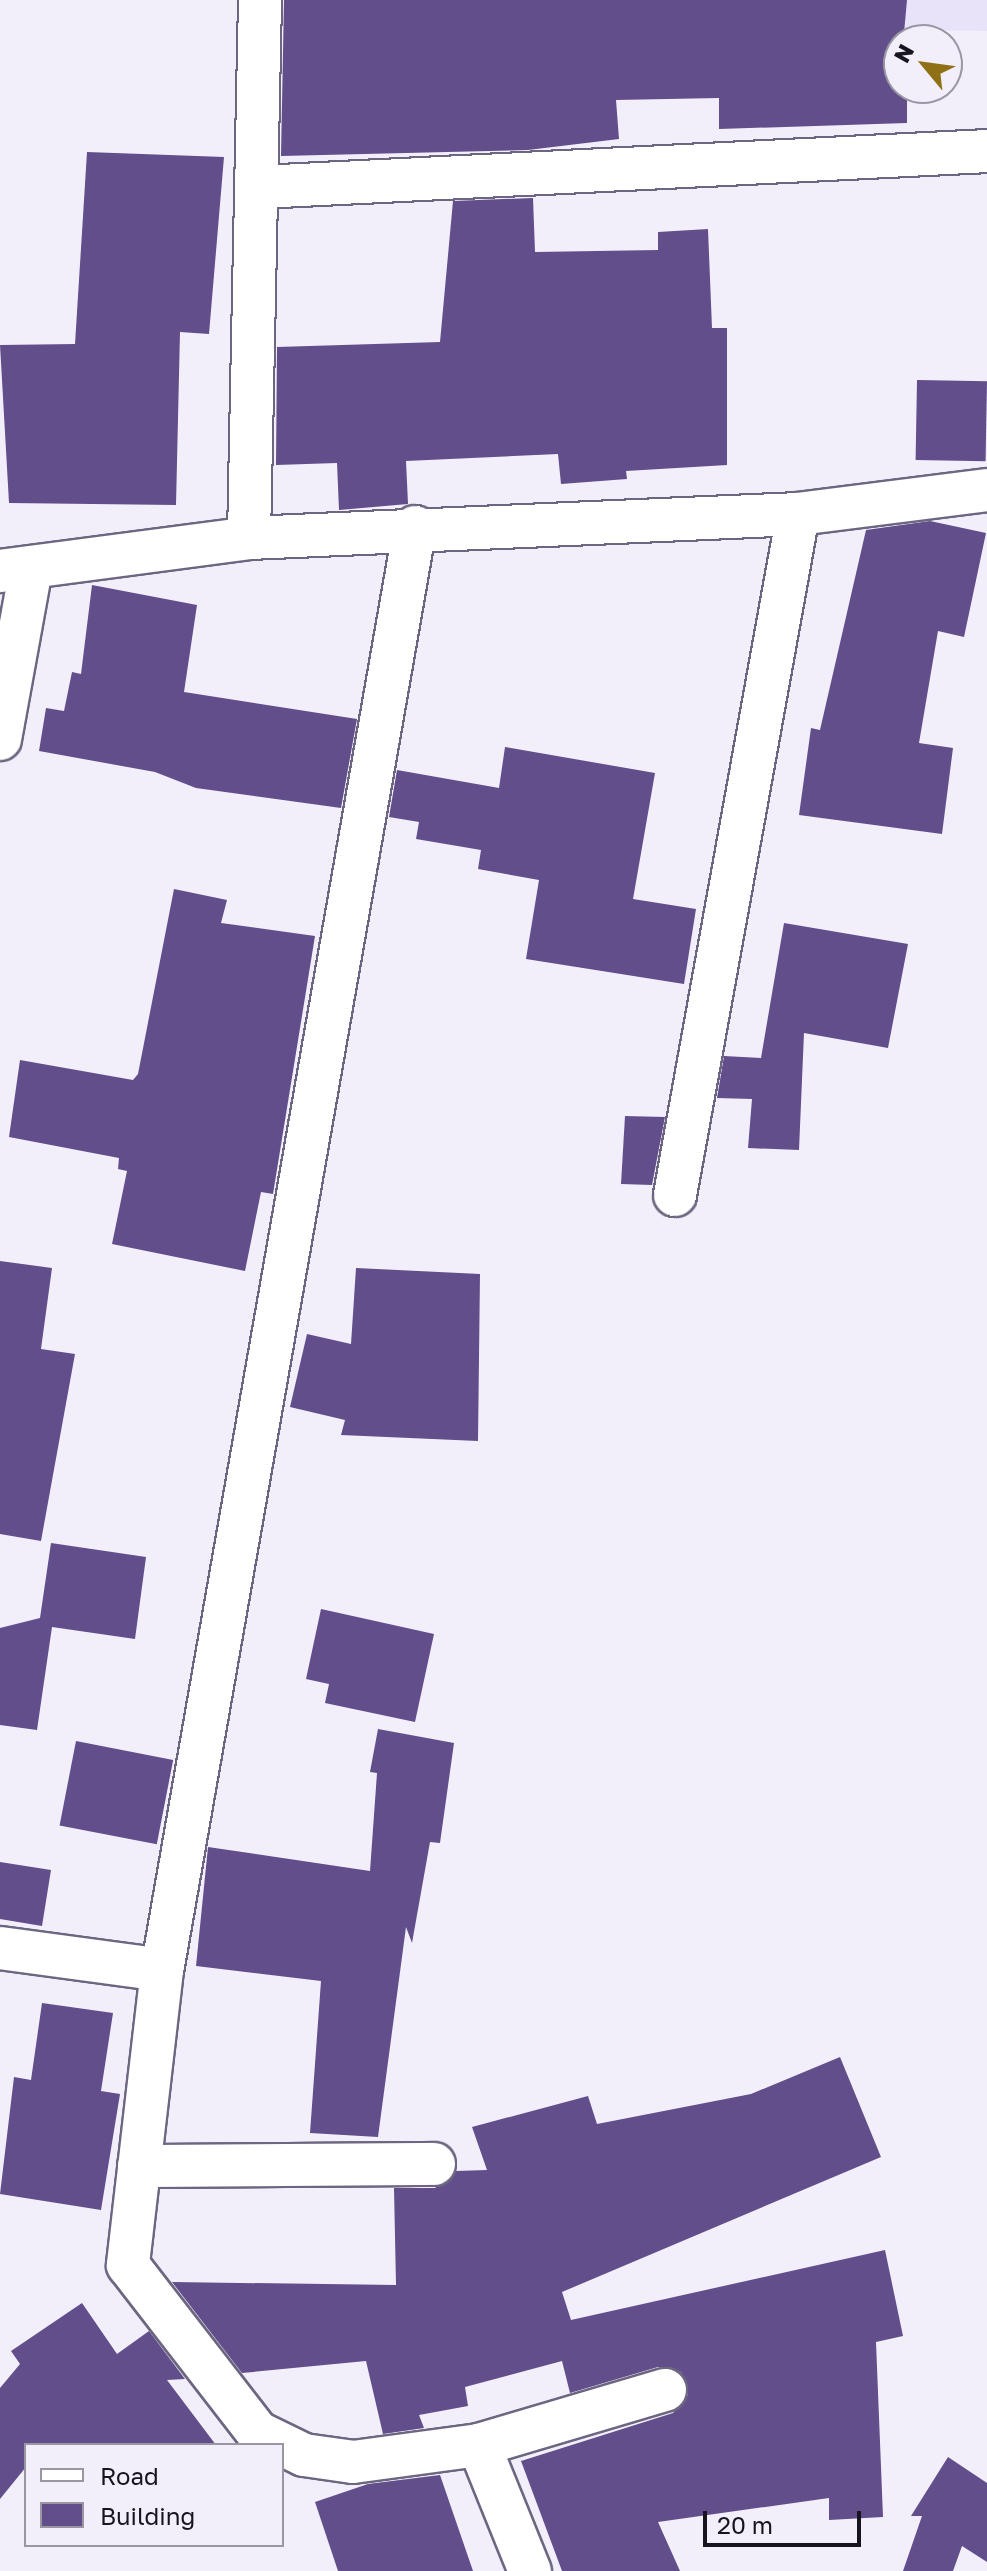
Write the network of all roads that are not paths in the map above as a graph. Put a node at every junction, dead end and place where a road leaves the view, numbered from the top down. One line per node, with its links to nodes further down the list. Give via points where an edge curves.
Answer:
1 (260, 0): 3 (street)
2 (987, 151): 3 (street)
3 (260, 187): 7 (street)
4 (987, 490): 5 (street)
5 (798, 514): 6 (street); 10 (street)
6 (415, 527): 7 (street); 12 (street)
7 (249, 538): 8 (street)
8 (16, 569): 9 (street)
9 (0, 739)
10 (675, 1195)
11 (0, 1948): 12 (street)
12 (162, 1970): 14 (street)
13 (434, 2164): 14 (street)
14 (139, 2166): 16 (street, via 128,2265 257,2432)
15 (665, 2390): 18 (street)
16 (279, 2443)
17 (284, 2445): 18 (street, via 304,2455 353,2462)
18 (479, 2445): 19 (street)
19 (530, 2571)

